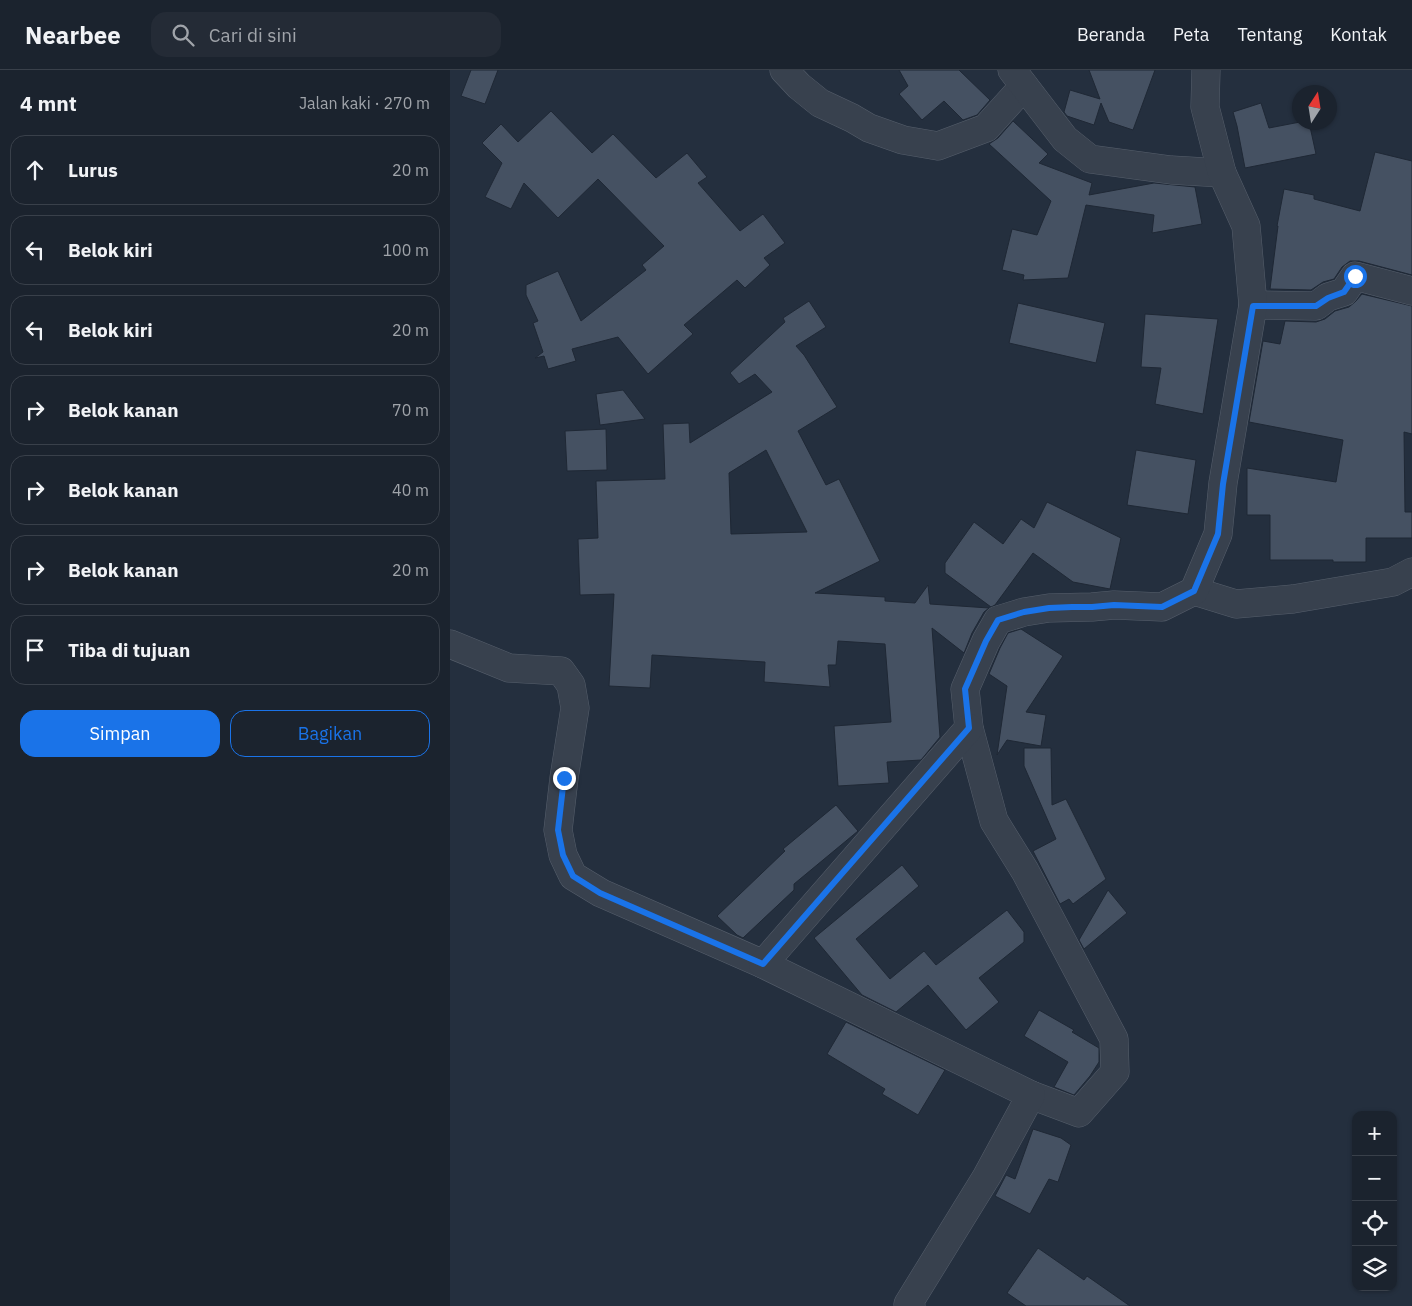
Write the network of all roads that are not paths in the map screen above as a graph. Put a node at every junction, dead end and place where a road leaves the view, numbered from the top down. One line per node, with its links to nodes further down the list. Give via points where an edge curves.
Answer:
1 (784, 70): 3 (street, via 820,103 869,128 903,140 938,146 986,128)
2 (1206, 70): 4 (street, via 1205,107)
3 (1018, 78): 4 (street, via 1065,140 1090,159)
4 (1222, 173): 6 (street, via 1246,226)
5 (1412, 291): 6 (street, via 1355,276 1344,292 1316,306)
6 (1253, 306): 8 (street, via 1223,484 1218,534)
7 (1412, 572): 8 (street, via 1393,582 1293,599 1236,604)
8 (1194, 591): 10 (street, via 1162,607 1049,608 998,620 965,689)
9 (450, 644): 11 (street, via 509,668 561,671 571,684 575,708 558,830 563,855 573,876 600,893)
10 (969, 728): 11 (street); 12 (street, via 994,821 1025,871 1114,1039 1114,1072 1079,1113)
11 (763, 964): 12 (street)
12 (1031, 1095): 13 (street, via 987,1176)
13 (906, 1305)

